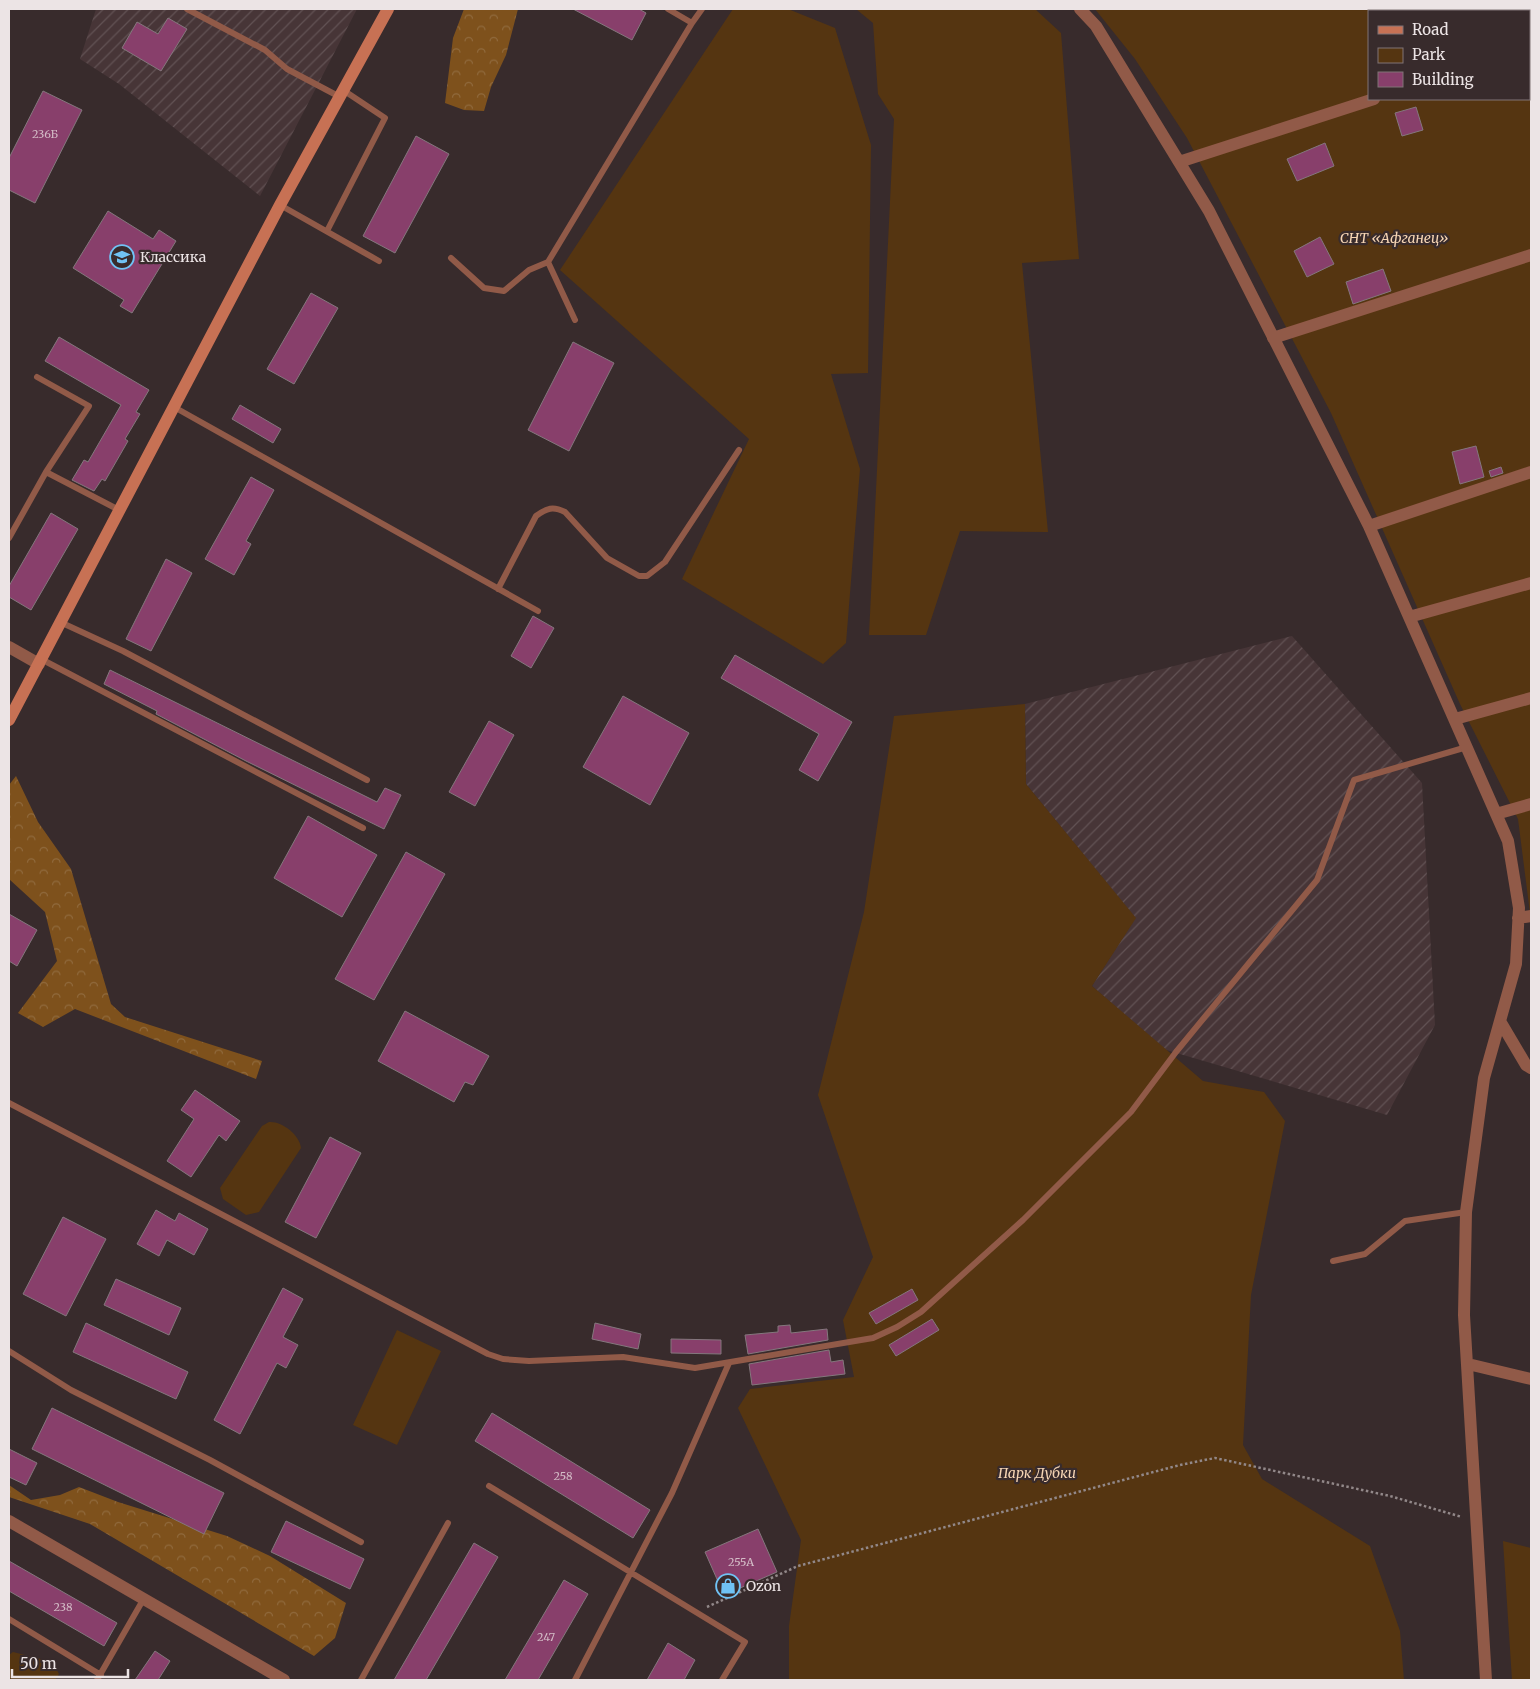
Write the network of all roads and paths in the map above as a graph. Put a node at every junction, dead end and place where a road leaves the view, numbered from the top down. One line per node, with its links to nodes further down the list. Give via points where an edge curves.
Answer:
1 (186, 9): 7 (lane, via 265,50 293,73)
2 (388, 9): 7 (street)
3 (668, 9): 6 (lane)
4 (702, 9): 6 (lane)
5 (1080, 9): 9 (street, via 1096,26)
6 (692, 23): 15 (lane)
7 (342, 94): 10 (street); 11 (lane, via 385,118)
8 (1371, 100): 9 (street)
9 (1179, 162): 17 (street, via 1209,211)
10 (280, 205): 11 (lane); 19 (street)
11 (327, 231): 14 (lane)
12 (1531, 255): 17 (street)
13 (451, 258): 15 (lane, via 484,288 504,291 529,270)
14 (379, 261)
15 (548, 262): 16 (lane)
16 (576, 320)
17 (1273, 338): 24 (street)
18 (37, 377): 21 (lane, via 89,406)
19 (174, 407): 23 (street); 27 (lane)
20 (739, 450): 27 (lane, via 666,562 647,576 639,576 606,558 565,512 556,507 546,508 536,516)
21 (46, 472): 23 (lane); 25 (lane)
22 (1531, 472): 24 (street)
23 (119, 510): 30 (street)
24 (1369, 526): 29 (street)
25 (9, 538)
26 (1531, 583): 29 (street)
27 (498, 589): 28 (lane)
28 (538, 610)
29 (1410, 617): 35 (street)
30 (60, 622): 32 (street); 37 (lane, via 123,651)
31 (9, 647): 32 (street)
32 (40, 662): 34 (street); 40 (lane)
33 (1531, 698): 35 (street)
34 (9, 720)
35 (1455, 720): 36 (street)
36 (1467, 747): 39 (street); 49 (lane, via 1354,780 1317,880 1131,1112 1023,1220 921,1312 873,1338)
37 (367, 780)
38 (1531, 804): 39 (street)
39 (1496, 814): 42 (street, via 1508,841)
40 (363, 828)
41 (1531, 916): 42 (street)
42 (1518, 918): 43 (street, via 1516,964)
43 (1500, 1021): 44 (street, via 1526,1065); 46 (street, via 1484,1078)
44 (1531, 1068)
45 (9, 1103): 49 (lane, via 488,1354 529,1361 623,1357 695,1368)
46 (1466, 1212): 47 (lane, via 1405,1220 1365,1254); 50 (street, via 1464,1315)
47 (1332, 1261)
48 (9, 1351): 56 (lane, via 71,1390 210,1460)
49 (729, 1363): 57 (lane, via 672,1492)
50 (1468, 1364): 51 (street); 55 (street)
51 (1531, 1379)
52 (489, 1486): 57 (lane)
53 (9, 1521): 58 (street)
54 (448, 1523): 63 (lane)
55 (1477, 1524): 59 (path, via 1456,1514 1390,1496 1215,1458 1180,1464 798,1566); 66 (street)
56 (361, 1542)
57 (631, 1573): 59 (lane); 64 (lane)
58 (143, 1600): 61 (lane); 62 (street)
59 (696, 1612): 65 (lane, via 744,1642)
60 (9, 1619): 61 (lane)
61 (99, 1678)
62 (284, 1680)
63 (362, 1680)
64 (575, 1680)
65 (722, 1680)
66 (1486, 1680)

